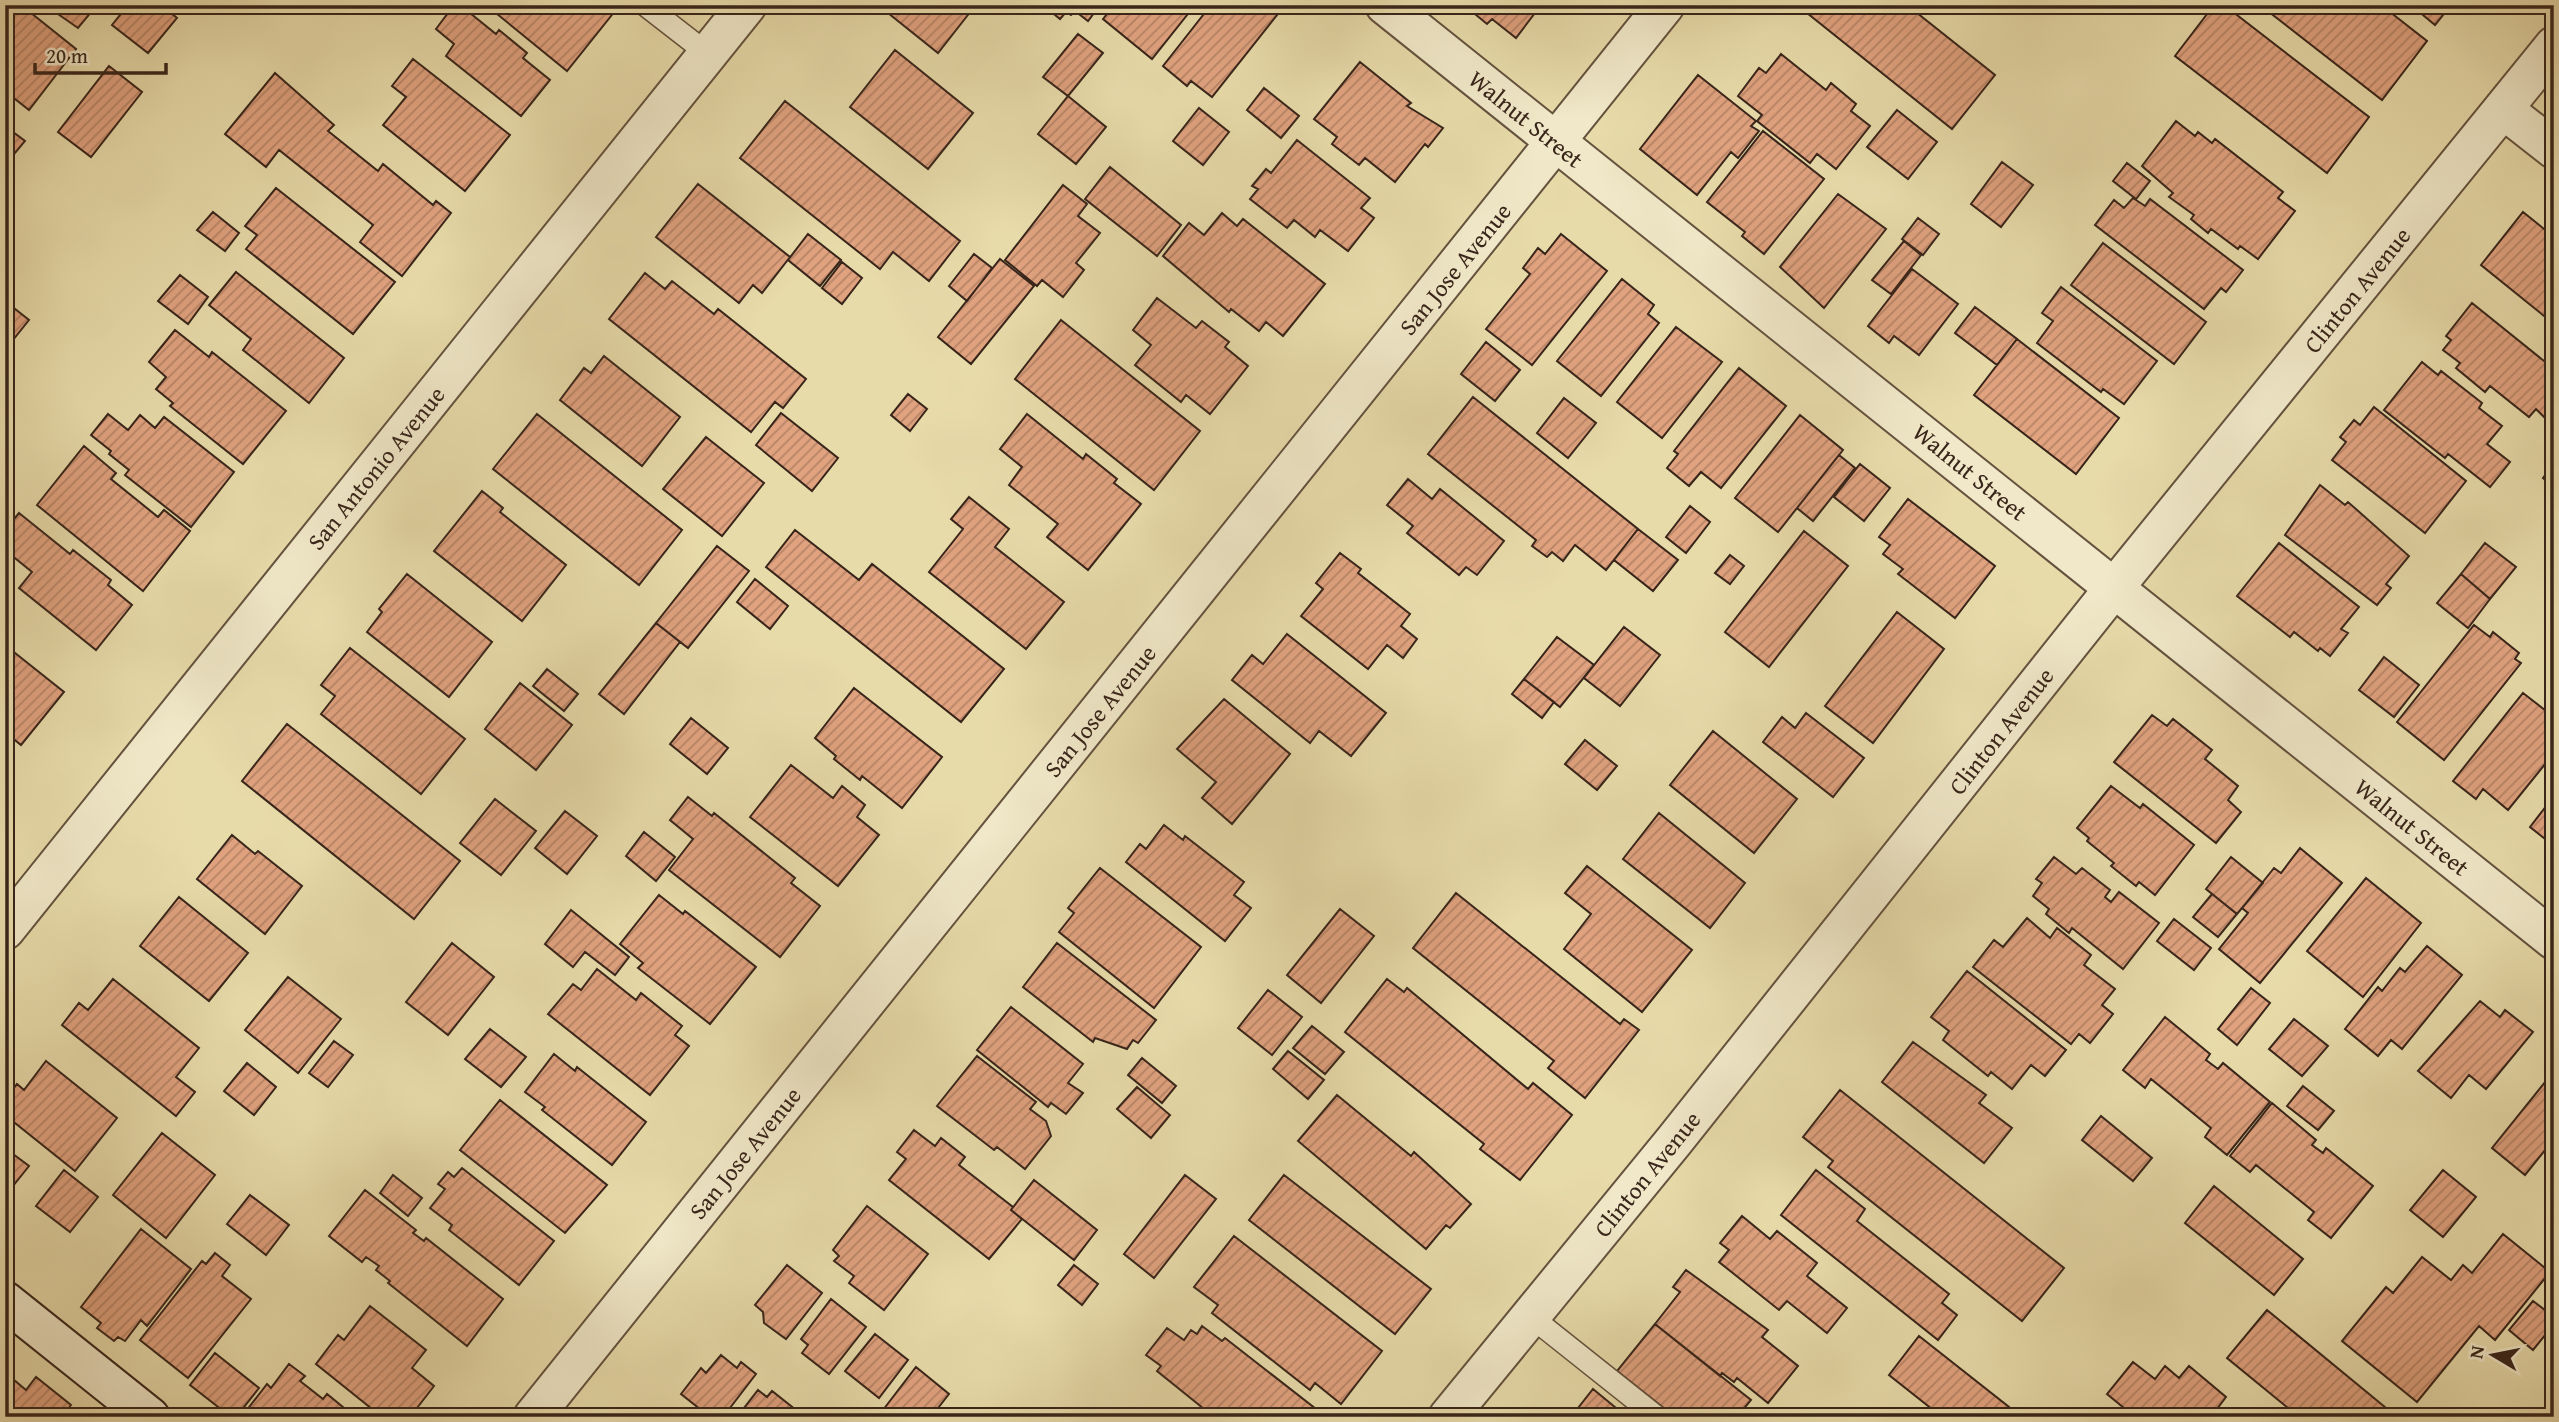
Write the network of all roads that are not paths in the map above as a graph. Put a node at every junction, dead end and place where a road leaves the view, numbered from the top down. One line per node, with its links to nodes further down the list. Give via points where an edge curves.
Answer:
1 (645, 5): 6 (lane)
2 (747, 5): 6 (street, San Antonio Avenue)
3 (1385, 5): 8 (street, Walnut Street)
4 (1665, 5): 8 (street, San Jose Avenue)
5 (2554, 46): 7 (street, Clinton Avenue)
6 (708, 54): 11 (street, San Antonio Avenue)
7 (2503, 109): 9 (street); 10 (street, Clinton Avenue)
8 (1556, 143): 10 (street, Walnut Street); 16 (street, San Jose Avenue)
9 (2554, 149)
10 (2114, 589): 12 (street, Walnut Street); 14 (street, Clinton Avenue)
11 (5, 930)
12 (2554, 940)
13 (5, 1301): 15 (street)
14 (1531, 1316): 17 (street, Clinton Avenue); 18 (lane)
15 (150, 1417)
16 (533, 1417)
17 (1448, 1417)
18 (1657, 1417)

